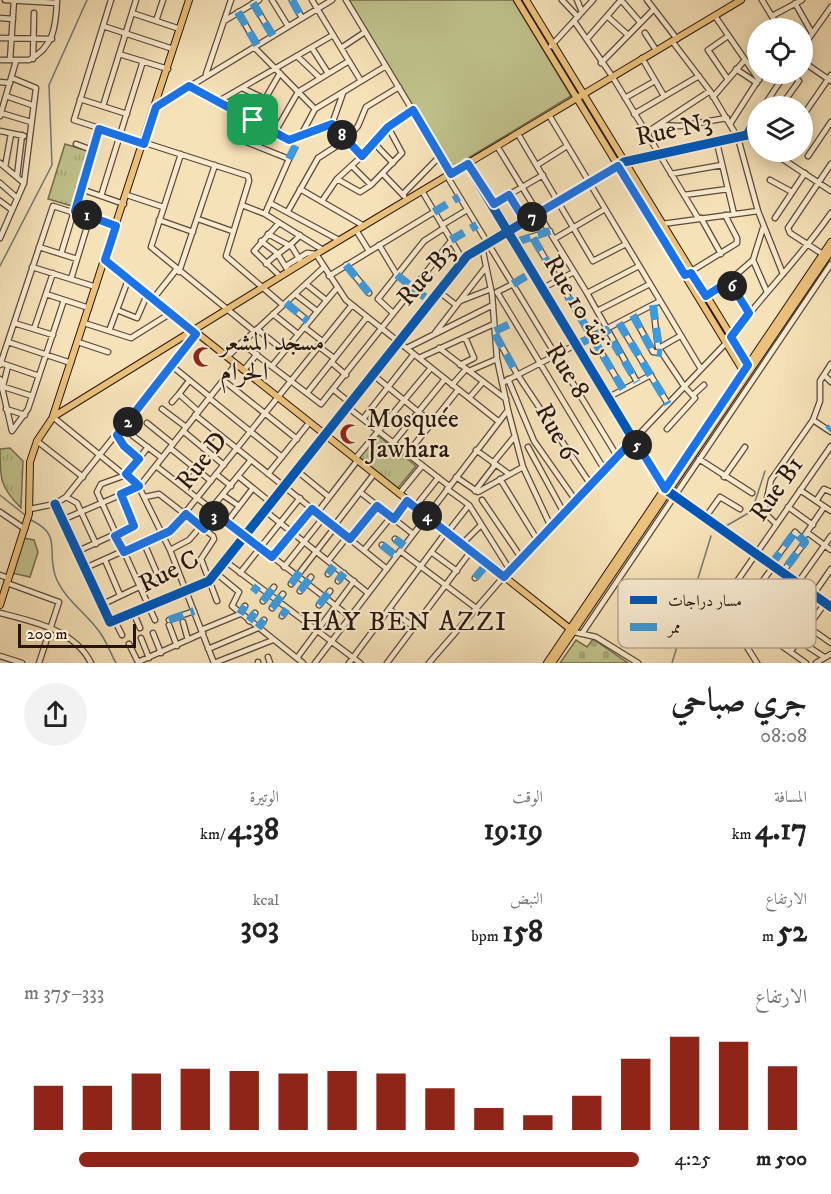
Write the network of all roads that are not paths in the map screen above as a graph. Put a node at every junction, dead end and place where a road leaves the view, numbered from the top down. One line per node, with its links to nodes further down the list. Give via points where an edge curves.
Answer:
1 (5, 0): 2 (street)
2 (14, 0): 24 (street); 42 (street)
3 (111, 0): 47 (street)
4 (136, 0): 35 (street)
5 (163, 0): 44 (street)
6 (189, 0): 49 (main road)
7 (231, 0): 45 (street)
8 (259, 0): 27 (street)
9 (272, 0): 48 (street)
10 (292, 0): 40 (street)
11 (312, 0): 30 (street)
12 (332, 0): 30 (street)
13 (346, 0): 50 (street)
14 (517, 0): 68 (main road)
15 (526, 0): 64 (main road)
16 (562, 0): 43 (street)
17 (577, 0): 33 (street)
18 (593, 0): 33 (street)
19 (621, 0): 36 (street); 46 (street)
20 (647, 0): 31 (street)
21 (741, 0): 37 (main road)
22 (762, 0): 38 (street)
23 (801, 0): 28 (street)
24 (29, 1): 25 (street)
25 (43, 1): 26 (street)
26 (57, 2): 61 (street)
27 (252, 2): 32 (street); 56 (street)
28 (795, 3): 38 (street); 41 (street)
29 (831, 7): 51 (street)
30 (317, 9): 40 (street); 54 (street)
31 (654, 9): 46 (street); 63 (street)
32 (238, 12): 45 (street); 65 (street)
33 (582, 12): 43 (street)
34 (34, 13): 60 (street)
35 (132, 13): 44 (street); 52 (street)
36 (606, 16): 55 (street); 62 (street)
37 (715, 16): 57 (street); 63 (main road)
38 (772, 16)
39 (0, 18): 42 (street)
40 (302, 18): 48 (street)
41 (804, 18)
42 (13, 19): 59 (street)
43 (576, 19): 62 (street); 64 (street)
44 (156, 21): 49 (street)
45 (224, 21): 90 (street)
46 (640, 22): 55 (street)
47 (104, 26): 52 (street); 117 (street)
48 (288, 26): 56 (street)
49 (180, 29): 69 (main road)
50 (365, 32): 67 (street); 82 (street)
51 (813, 32)
52 (125, 33): 69 (street); 71 (street)
53 (645, 33): 70 (street)
54 (333, 35): 66 (street); 67 (street)
55 (628, 35): 81 (street)
56 (273, 36): 65 (street)
57 (728, 36): 80 (street); 95 (street, via 708,50)
58 (0, 38): 59 (street)
59 (11, 38): 60 (street); 75 (street)
60 (34, 38): 61 (street); 76 (street)
61 (52, 39): 76 (street)
62 (587, 39): 81 (street)
63 (674, 40): 70 (main road); 93 (street)
64 (554, 45): 68 (street); 110 (main road)
65 (256, 46): 86 (street); 90 (street)
66 (312, 48): 72 (street); 89 (street)
67 (341, 48): 79 (street)
68 (546, 48): 115 (main road)
69 (173, 49): 85 (main road)
70 (656, 50): 73 (main road)
71 (119, 54): 78 (street); 122 (street)
72 (297, 56): 86 (street); 94 (street)
73 (642, 58): 92 (main road); 99 (street)
74 (0, 60): 75 (street)
75 (10, 60): 77 (street)
76 (30, 60): 77 (street)
77 (16, 61): 97 (street)
78 (144, 61): 85 (street); 126 (street)
79 (349, 61): 89 (street); 98 (street)
80 (744, 62): 83 (street); 87 (street)
81 (601, 63): 92 (street)
82 (386, 66): 98 (street); 105 (street)
83 (747, 66)
84 (813, 68): 96 (street)
85 (168, 69): 123 (main road)
86 (275, 69): 88 (street); 106 (street)
87 (736, 69): 91 (street); 95 (street)
88 (280, 73): 107 (street); 118 (street)
89 (328, 73): 94 (street)
90 (206, 75): 104 (street)
91 (747, 75)
92 (612, 76): 110 (main road); 116 (street)
93 (699, 76): 111 (street); 113 (street)
94 (320, 78): 107 (street)
95 (727, 78): 111 (street)
96 (830, 78): 120 (street)
97 (11, 80): 100 (street); 112 (street); 121 (street, via 35,86)
98 (361, 81): 109 (street)
99 (655, 81): 113 (street); 116 (street)
100 (0, 82)
101 (756, 84): 135 (street)
102 (782, 84): 108 (street)
103 (797, 84): 108 (street)
104 (189, 86): 119 (street); 123 (street)
105 (399, 87): 125 (street); 153 (street, via 366,107 358,126)
106 (242, 88): 118 (street); 119 (street)
107 (298, 92): 124 (street); 140 (street)
108 (791, 92): 114 (street)
109 (343, 93): 124 (street); 134 (street)
110 (585, 94): 115 (main road); 169 (main road)
111 (712, 94): 130 (street); 136 (street)
112 (6, 96): 121 (street); 128 (street)
113 (664, 96): 127 (street)
114 (788, 96)
115 (578, 98): 129 (main road); 169 (main road)
116 (624, 98): 127 (street)
117 (80, 99): 122 (street); 138 (street, via 74,120)
118 (265, 99): 131 (street)
119 (219, 101): 131 (street)
120 (813, 102)
121 (32, 105): 132 (street)
122 (103, 106): 126 (street)
123 (156, 107): 156 (main road)
124 (315, 109): 149 (street)
125 (413, 110): 137 (street); 165 (street)
126 (127, 114): 147 (street)
127 (634, 114): 142 (street)
128 (1, 115): 132 (street)
129 (549, 115): 144 (main road); 159 (street)
130 (727, 118): 135 (street); 136 (street, via 680,126)
131 (253, 120): 140 (street)
132 (31, 122): 148 (street)
133 (831, 122): 141 (street)
134 (332, 124): 149 (street); 153 (street)
135 (730, 124): 151 (street)
136 (659, 125): 142 (street)
137 (388, 127): 157 (street); 167 (street, via 402,150)
138 (99, 129): 147 (street); 161 (street)
139 (0, 131): 143 (street)
140 (275, 132): 149 (street, via 291,140)
141 (824, 132): 150 (street); 160 (street)
142 (646, 133): 163 (street)
143 (11, 134): 145 (street); 171 (street)
144 (518, 134): 158 (main road); 173 (street)
145 (22, 135): 148 (street); 181 (street)
146 (747, 135): 151 (street, Rue N3)
147 (120, 136): 156 (street); 199 (street)
148 (30, 137): 186 (street)
149 (300, 137)
150 (831, 137)
151 (738, 138): 154 (street, Rue N3); 215 (street)
152 (239, 139): 205 (street, via 289,159)
153 (346, 140): 164 (street); 191 (street, via 318,158)
154 (717, 142): 163 (street, Rue N3); 174 (street)
155 (76, 144): 161 (street)
156 (144, 144): 162 (street); 196 (main road)
157 (375, 144): 164 (street); 167 (street)
158 (497, 146): 168 (main road); 189 (street)
159 (567, 146): 173 (street); 187 (street)
160 (813, 148)
161 (92, 150): 190 (street)
162 (181, 154): 172 (street); 209 (street)
163 (659, 154): 169 (street, Rue N3); 179 (street)
164 (362, 156): 175 (street)
165 (440, 156): 180 (street); 200 (street)
166 (789, 162): 176 (street)
167 (393, 163): 177 (street)
168 (468, 164): 180 (main road); 207 (street, Rue 10 زنقة)
169 (621, 164): 187 (street, Rue B3); 231 (main road); 282 (main road)
170 (831, 164): 184 (street)
171 (2, 165): 181 (street)
172 (215, 165): 208 (street, via 248,176); 226 (street)
173 (537, 165): 178 (street)
174 (723, 165): 179 (street); 192 (street)
175 (352, 166): 182 (street); 188 (street)
176 (805, 173): 184 (street); 195 (street)
177 (383, 174): 188 (street); 200 (street)
178 (543, 174): 189 (street); 204 (street)
179 (671, 174): 198 (street)
180 (449, 175): 194 (main road); 212 (street)
181 (16, 177): 186 (street)
182 (337, 179): 188 (street, via 359,192); 203 (street)
183 (770, 180): 195 (street)
184 (819, 182): 193 (street); 256 (street, via 788,228)
185 (0, 183): 201 (street)
186 (24, 183): 201 (street)
187 (590, 183): 204 (street, Rue B3); 210 (street)
188 (371, 185)
189 (523, 187): 197 (street); 217 (street)
190 (81, 189): 199 (street); 213 (street)
191 (300, 189): 203 (street); 214 (street)
192 (728, 189): 198 (street); 220 (street)
193 (831, 190)
194 (422, 191): 200 (main road); 216 (street)
195 (792, 192): 224 (street)
196 (127, 195): 206 (main road); 209 (street)
197 (509, 195): 207 (street); 228 (street)
198 (684, 195): 223 (street)
199 (101, 196): 206 (street)
200 (405, 197): 233 (main road)
201 (17, 198): 211 (street)
202 (0, 201): 211 (street)
203 (322, 201): 233 (street)
204 (559, 201): 217 (street, Rue B3); 235 (street)
205 (270, 203): 214 (street); 219 (street)
206 (124, 204): 232 (main road)
207 (494, 204): 239 (street, Rue 10 زنقة)
208 (242, 205): 219 (street); 238 (street)
209 (163, 207): 227 (street)
210 (605, 209): 235 (street); 253 (street)
211 (12, 210): 229 (street)
212 (467, 210): 234 (street); 252 (street)
213 (75, 211): 222 (street); 257 (street, via 55,205); 262 (street)
214 (288, 211): 247 (street)
215 (758, 211): 220 (street); 236 (street)
216 (434, 212): 234 (street); 254 (street)
217 (539, 213): 228 (street, Rue B3); 240 (street)
218 (831, 213): 256 (street)
219 (265, 214): 230 (street)
220 (734, 214): 221 (street)
221 (725, 215): 223 (street); 264 (street, via 738,240)
222 (90, 217): 232 (street); 266 (street)
223 (699, 218): 231 (street); 264 (street)
224 (775, 218)
225 (0, 219): 229 (street)
226 (198, 219): 238 (street); 241 (street)
227 (159, 220): 241 (street); 279 (street, via 151,247)
228 (525, 221): 239 (street, Rue B3)
229 (6, 223): 243 (street)
230 (279, 223): 242 (street); 244 (street)
231 (662, 224): 282 (main road)
232 (116, 226): 267 (main road)
233 (364, 226): 237 (main road)
234 (443, 227): 249 (street); 284 (street, via 424,240)
235 (574, 227): 246 (street); 253 (street, via 595,262)
236 (763, 227): 270 (street); 283 (street)
237 (356, 230): 247 (main road); 260 (street)
238 (232, 231): 295 (street, via 227,258)
239 (509, 231): 250 (street, Rue 10 زنقة); 252 (street, Rue B3)
240 (550, 231): 245 (street); 246 (street)
241 (193, 232): 279 (street)
242 (268, 234): 248 (street); 255 (street)
243 (1, 235)
244 (300, 236): 255 (street); 259 (street)
245 (533, 238): 250 (street); 289 (street)
246 (554, 239): 280 (street)
247 (339, 240): 259 (main road)
248 (261, 241): 261 (street); 271 (street, via 254,252)
249 (451, 241): 269 (street); 320 (street)
250 (516, 242): 297 (street, Rue 10 زنقة)
251 (831, 242): 265 (main road)
252 (488, 243): 258 (street, Rue B3); 292 (street)
253 (626, 244): 274 (street)
254 (379, 245): 260 (street); 284 (street)
255 (291, 246): 261 (street); 268 (street)
256 (809, 246): 265 (street); 283 (street)
257 (39, 247): 262 (street); 275 (street)
258 (482, 247): 269 (street, Rue B3); 277 (street)
259 (323, 250): 263 (main road)
260 (369, 251): 273 (street)
261 (277, 253): 271 (street); 278 (street)
262 (61, 254): 266 (street)
263 (316, 254): 268 (main road); 276 (street)
264 (721, 254): 282 (street)
265 (827, 254): 376 (main road)
266 (77, 259): 287 (street)
267 (105, 260): 288 (main road); 294 (main road)
268 (300, 260): 278 (main road)
269 (463, 260): 298 (street, Rue B3)
270 (753, 260): 290 (street); 300 (street)
271 (266, 264): 285 (street)
272 (831, 264): 391 (street)
273 (346, 265): 286 (street); 301 (street)
274 (639, 266): 293 (street); 302 (street)
275 (32, 267): 281 (street); 329 (street)
276 (324, 267): 286 (street); 291 (street)
277 (486, 267): 299 (street); 310 (street)
278 (287, 268): 285 (main road)
279 (178, 271): 306 (street); 316 (street)
280 (574, 272): 289 (street); 302 (street)
281 (52, 273): 287 (street); 303 (street)
282 (688, 274): 305 (main road); 352 (main road)
283 (783, 274): 300 (street)
284 (397, 275): 320 (street, via 378,299)
285 (280, 276): 295 (main road)
286 (329, 276): 296 (street)
287 (71, 279): 294 (street)
288 (128, 280): 306 (main road); 317 (street)
289 (559, 280): 297 (street); 345 (street)
290 (729, 281): 305 (street); 322 (street)
291 (306, 284): 304 (street); 308 (street)
292 (513, 284): 299 (street); 362 (street)
293 (650, 284): 309 (street); 319 (street)
294 (96, 287): 315 (main road)
295 (261, 288): 311 (street); 316 (main road)
296 (337, 288): 308 (street); 312 (street)
297 (543, 288): 354 (street, Rue 10 زنقة)
298 (438, 291): 310 (street); 348 (street, Rue B3)
299 (493, 292): 310 (street); 313 (street); 370 (street, Rue 8)
300 (766, 292): 322 (street)
301 (369, 293)
302 (587, 293): 319 (street)
303 (46, 294): 307 (street); 334 (street)
304 (296, 294): 311 (street); 318 (street)
305 (706, 296): 346 (main road)
306 (150, 297): 317 (street, via 137,318); 321 (main road)
307 (64, 300): 315 (street); 341 (street)
308 (326, 300): 318 (street)
309 (660, 301): 314 (street); 343 (street)
310 (457, 303): 342 (street)
311 (284, 304): 323 (street); 326 (street)
312 (352, 305): 325 (street); 353 (street, Rue D)
313 (493, 305): 330 (street); 331 (street)
314 (653, 305): 324 (street); 358 (street)
315 (89, 308): 327 (main road)
316 (226, 309): 335 (street); 338 (main road)
317 (117, 310): 337 (street)
318 (317, 310): 326 (street)
319 (597, 311): 336 (street)
320 (393, 312): 333 (street)
321 (171, 313): 337 (street, via 131,338); 338 (main road)
322 (749, 313): 346 (street)
323 (273, 314): 335 (street); 339 (street)
324 (633, 315): 328 (street); 358 (street, via 652,352)
325 (367, 317): 333 (street); 366 (street)
326 (308, 321): 332 (street)
327 (84, 322): 337 (street); 350 (main road)
328 (619, 322): 336 (street); 385 (street)
329 (14, 323): 334 (street); 349 (street)
330 (494, 324): 340 (street); 344 (street)
331 (451, 326): 342 (street); 347 (street)
332 (304, 327): 339 (street); 353 (street)
333 (382, 328): 348 (street); 384 (street)
334 (34, 329): 341 (street)
335 (256, 330): 351 (street); 357 (street)
336 (606, 330): 345 (street); 396 (street)
337 (109, 331)
338 (194, 332): 364 (main road); 374 (street); 427 (main road)
339 (298, 334): 357 (street)
340 (495, 334): 365 (street); 382 (street)
341 (53, 335): 360 (street)
342 (433, 335): 355 (street)
343 (680, 336): 358 (street); 378 (street)
344 (465, 337): 347 (street); 372 (street, via 474,358)
345 (593, 337): 354 (street); 404 (street)
346 (731, 337): 376 (main road)
347 (458, 340): 356 (street)
348 (398, 341): 355 (street); 381 (street, Rue B3)
349 (8, 342): 360 (street); 368 (street)
350 (78, 342): 359 (street); 367 (main road)
351 (241, 343): 361 (street); 364 (street)
352 (726, 343): 378 (street); 383 (main road)
353 (320, 344): 366 (street); 394 (street, Rue D)
354 (577, 345): 362 (street); 412 (street, Rue 10 زنقة)
355 (407, 348): 363 (street)
356 (439, 348): 363 (street); 372 (street)
357 (284, 351): 375 (street)
358 (661, 351): 402 (street)
359 (108, 352)
360 (46, 354): 367 (street); 387 (street)
361 (257, 354): 375 (street); 379 (street)
362 (556, 355): 370 (street); 458 (street)
363 (417, 356): 377 (street); 403 (street)
364 (227, 357): 369 (main road)
365 (497, 359): 380 (street); 398 (street)
366 (332, 360): 384 (street); 407 (street)
367 (71, 363): 427 (main road)
368 (0, 364): 373 (street)
369 (236, 364): 379 (main road); 392 (street)
370 (539, 364): 382 (street); 471 (street, Rue 8)
371 (831, 364): 386 (street)
372 (460, 365): 380 (street)
373 (8, 366): 387 (street); 401 (street)
374 (172, 366): 393 (street); 441 (street)
375 (272, 366): 394 (street)
376 (750, 367): 383 (main road); 391 (street)
377 (431, 368): 389 (street); 415 (street)
378 (701, 369): 402 (street)
379 (244, 370): 411 (main road)
380 (468, 370): 395 (street); 399 (street)
381 (372, 374): 403 (street); 418 (street, Rue B3)
382 (517, 374): 390 (street); 487 (street)
383 (745, 374): 391 (street); 494 (main road)
384 (346, 375): 405 (street)
385 (651, 375): 396 (street); 419 (street)
386 (824, 375): 397 (street); 429 (street)
387 (39, 376): 410 (street)
388 (0, 379): 401 (street)
389 (445, 379): 399 (street); 423 (street)
390 (508, 379): 398 (street); 509 (street, Rue 6, via 534,441)
391 (754, 379): 462 (street)
392 (223, 380): 413 (street); 425 (street)
393 (189, 381): 408 (street); 413 (street)
394 (291, 381): 407 (street); 411 (street, Rue D)
395 (483, 382): 414 (street); 416 (street)
396 (637, 382): 404 (street)
397 (831, 382)
398 (501, 383): 416 (street)
399 (452, 385): 406 (street)
400 (704, 385): 409 (street)
401 (2, 386): 410 (street); 420 (street)
402 (684, 386): 409 (street); 419 (street)
403 (388, 388): 415 (street); 428 (street)
404 (622, 389): 412 (street)
405 (334, 390): 407 (street, via 319,404); 418 (street)
406 (458, 390): 414 (street); 433 (street)
407 (307, 393)
408 (180, 395): 417 (street); 424 (street)
409 (693, 395): 435 (street, via 695,399)
410 (32, 396): 426 (street)
411 (278, 397): 425 (street, Rue D); 432 (main road)
412 (609, 397): 445 (street, Rue 10 زنقة)
413 (209, 398): 424 (street); 439 (street)
414 (469, 398): 430 (street)
415 (403, 399): 423 (street); 437 (street)
416 (506, 399): 422 (street)
417 (172, 402)
418 (348, 404): 428 (street); 440 (street, Rue B3)
419 (668, 404): 445 (street)
420 (6, 409): 426 (street); 426 (street, via 13,431)
421 (162, 409): 434 (street)
422 (508, 410): 430 (street); 443 (street)
423 (418, 411): 433 (street); 447 (street)
424 (197, 413): 434 (street); 438 (street)
425 (264, 414): 439 (street, Rue D); 444 (street)
426 (25, 415)
427 (53, 417): 446 (main road); 457 (street)
428 (363, 419): 437 (street)
429 (813, 420): 436 (street); 538 (street, via 771,480 765,497 765,515)
430 (498, 421): 455 (street)
431 (147, 423): 448 (street)
432 (309, 423): 440 (main road); 444 (street)
433 (432, 423): 456 (street)
434 (184, 429): 448 (street); 453 (street)
435 (666, 429)
436 (830, 430)
437 (378, 431): 447 (street); 464 (street)
438 (216, 432): 453 (street); 454 (street)
439 (250, 432): 454 (street, Rue D); 459 (street)
440 (324, 434): 464 (main road); 472 (street, Rue C)
441 (117, 435): 457 (street); 461 (street)
442 (134, 436): 450 (street)
443 (515, 436): 465 (street); 470 (street)
444 (297, 439): 459 (street)
445 (634, 439): 458 (street); 494 (street, Rue 10 زنقة)
446 (37, 441): 479 (street); 526 (main road, via 29,472)
447 (393, 443): 456 (street)
448 (171, 446): 460 (street); 468 (street)
449 (831, 446): 492 (street, Rue B1)
450 (148, 447): 460 (street); 461 (street)
451 (528, 447): 528 (street)
452 (745, 447): 481 (street)
453 (203, 448): 466 (street)
454 (237, 448): 463 (street); 466 (street, Rue D)
455 (476, 450): 465 (street); 480 (street)
456 (407, 454): 469 (street)
457 (100, 455): 473 (street); 479 (street)
458 (617, 456): 471 (street)
459 (282, 457): 475 (street)
460 (162, 458): 467 (street)
461 (139, 459): 473 (street)
462 (699, 459): 481 (street); 505 (street)
463 (251, 460): 475 (street); 478 (street)
464 (356, 460): 476 (main road); 503 (street)
465 (494, 464): 477 (street); 493 (street)
466 (224, 465): 474 (street, Rue D)
467 (156, 466): 485 (street); 488 (street)
468 (193, 466): 484 (street); 485 (street)
469 (422, 466): 482 (street); 499 (street)
470 (523, 467): 477 (street); 543 (street)
471 (604, 469): 487 (street)
472 (296, 470): 486 (street, Rue C); 503 (street)
473 (126, 474): 488 (street); 512 (street, via 101,484 97,492)
474 (216, 474): 484 (street, Rue D); 489 (street)
475 (268, 474): 486 (street)
476 (374, 474): 495 (street); 499 (main road)
477 (509, 474): 483 (street)
478 (238, 476): 489 (street); 490 (street)
479 (83, 477): 501 (street)
480 (456, 477): 491 (street); 493 (street)
481 (724, 477): 497 (street)
482 (438, 478): 491 (street); 517 (street)
483 (500, 479): 493 (street); 556 (street)
484 (212, 481): 506 (street, Rue D)
485 (179, 484): 506 (street)
486 (283, 485): 504 (street); 511 (street, Rue C)
487 (591, 485): 509 (street)
488 (139, 486): 498 (street); 502 (street)
489 (231, 486): 500 (street)
490 (253, 488): 511 (street); 515 (street)
491 (448, 488): 514 (street); 531 (street)
492 (800, 490): 510 (street); 518 (street, Rue B1)
493 (476, 491)
494 (667, 491): 505 (street); 627 (main road)
495 (360, 492): 516 (street); 542 (street)
496 (831, 492): 510 (street, via 824,489)
497 (752, 493)
498 (121, 494): 512 (street); 549 (street, via 134,526)
499 (399, 494): 508 (main road)
500 (224, 495): 515 (street); 520 (street)
501 (66, 496): 513 (street); 527 (street, via 77,502)
502 (145, 497): 529 (street, via 159,494); 550 (street)
503 (329, 497): 523 (street)
504 (300, 498): 523 (street); 537 (street)
505 (675, 498): 534 (street); 627 (street)
506 (197, 499): 520 (street); 529 (street, Rue D)
507 (482, 500): 576 (street)
508 (407, 501): 517 (main road); 533 (street)
509 (576, 501): 528 (street)
510 (816, 501): 519 (street)
511 (270, 502): 521 (street, Rue C)
512 (101, 503): 527 (street); 549 (street)
513 (56, 504): 526 (street); 535 (street)
514 (470, 505): 539 (street); 545 (street)
515 (239, 506): 536 (street)
516 (377, 506): 533 (street); 553 (street)
517 (415, 507): 531 (main road)
518 (788, 507): 538 (street, Rue B1); 540 (street)
519 (824, 507): 524 (street); 540 (street)
520 (210, 510): 530 (street)
521 (264, 510): 537 (street); 551 (street, Rue C)
522 (741, 510): 534 (street, via 720,497)
523 (315, 511): 532 (street); 546 (street)
524 (831, 511)
525 (0, 512): 541 (street)
526 (30, 512): 541 (main road)
527 (81, 512): 535 (street); 559 (street)
528 (564, 513): 543 (street)
529 (186, 514): 544 (street); 550 (street, Rue D)
530 (216, 514): 536 (street); 544 (street)
531 (426, 516): 545 (main road); 548 (street)
532 (323, 518): 542 (street); 557 (street)
533 (392, 518): 548 (street); 566 (street)
534 (705, 518): 573 (street)
535 (62, 520): 569 (street)
536 (226, 522): 551 (street)
537 (280, 523): 546 (street); 563 (street)
538 (776, 524): 573 (street, Rue B1)
539 (481, 525): 560 (street); 590 (street)
540 (813, 525): 547 (street)
541 (26, 526): 608 (main road)
542 (334, 527): 553 (street); 571 (street)
543 (551, 527): 556 (street)
544 (202, 528): 565 (street); 609 (street, via 214,539 201,555)
545 (447, 532): 560 (main road); 572 (street)
546 (292, 533): 557 (street); 575 (street)
547 (808, 533): 555 (street); 562 (street)
548 (413, 534): 564 (street)
549 (115, 536): 559 (street); 570 (street)
550 (162, 536): 558 (street, Rue D); 565 (street)
551 (245, 536): 563 (street); 578 (street, Rue C)
552 (831, 536): 562 (street)
553 (349, 538): 566 (street); 579 (street)
554 (395, 539): 564 (street)
555 (804, 540): 584 (street, via 793,532); 597 (street)
556 (538, 541): 576 (street)
557 (304, 542): 571 (street); 585 (street)
558 (144, 543): 570 (street, Rue D); 601 (street)
559 (96, 544): 569 (street)
560 (462, 544): 568 (main road)
561 (382, 545): 574 (street)
562 (824, 545): 567 (street); 607 (street)
563 (261, 548): 575 (street); 594 (street)
564 (402, 549): 574 (street); 583 (street)
565 (170, 550): 588 (street)
566 (364, 550): 586 (street)
567 (831, 550)
568 (471, 551): 581 (main road); 591 (street)
569 (76, 552): 587 (street)
570 (124, 552): 577 (street, Rue D); 615 (street)
571 (316, 552): 579 (street); 598 (street)
572 (431, 552): 583 (street); 591 (street)
573 (755, 554): 584 (street); 603 (street, Rue B1)
574 (396, 556): 586 (street)
575 (272, 557): 585 (street)
576 (522, 559): 590 (street)
577 (105, 560): 587 (street, Rue D); 626 (street)
578 (225, 561): 593 (street, Rue C); 594 (street)
579 (328, 561): 582 (street)
580 (346, 564): 592 (street)
581 (487, 564): 600 (main road); 602 (street)
582 (334, 566): 592 (street); 595 (street)
583 (421, 566): 614 (street); 645 (street)
584 (772, 566): 597 (street); 604 (street)
585 (284, 567): 598 (street)
586 (387, 568): 623 (street)
587 (83, 569): 636 (street)
588 (177, 569): 601 (street); 619 (street)
589 (831, 569): 618 (street)
590 (510, 570): 600 (street)
591 (456, 571): 614 (street)
592 (342, 572): 610 (street); 611 (street)
593 (216, 573): 609 (street, Rue C); 650 (street, via 239,592 232,604)
594 (240, 573): 616 (street)
595 (328, 574)
596 (0, 575): 608 (street)
597 (784, 575): 605 (street); 606 (street)
598 (296, 577): 612 (street); 613 (street)
599 (311, 577): 613 (street)
600 (504, 577): 644 (street); 664 (main road)
601 (159, 578): 615 (street)
602 (475, 578)
603 (738, 579)
604 (763, 579)
605 (782, 579)
606 (790, 579)
607 (801, 579)
608 (8, 581): 635 (main road); 660 (street, via 59,602)
609 (209, 581): 619 (street, Rue C); 630 (street)
610 (338, 581)
611 (354, 581): 623 (street); 640 (street)
612 (291, 584)
613 (306, 584): 620 (street); 629 (street)
614 (446, 585): 644 (street); 659 (street)
615 (140, 586): 626 (street); 638 (street)
616 (258, 586): 622 (street); 624 (street)
617 (274, 587): 624 (street)
618 (816, 589)
619 (186, 591): 638 (street, Rue C); 646 (street)
620 (300, 591)
621 (330, 591): 629 (street)
622 (253, 592)
623 (368, 593): 653 (street)
624 (268, 594): 631 (street); 632 (street)
625 (283, 594): 632 (street)
626 (120, 595): 636 (street)
627 (600, 595): 664 (main road); 666 (street)
628 (816, 597): 634 (street)
629 (325, 598): 637 (street); 640 (street)
630 (217, 601)
631 (263, 601)
632 (277, 601): 642 (street); 643 (street)
633 (292, 601): 643 (street)
634 (825, 603): 641 (street); 652 (street)
635 (0, 605)
636 (101, 605): 656 (street)
637 (319, 605)
638 (150, 606): 649 (street, Rue C); 654 (street)
639 (245, 606): 650 (street)
640 (336, 606): 653 (street); 663 (street)
641 (831, 607)
642 (272, 608)
643 (287, 608): 651 (street); 663 (street)
644 (476, 608): 701 (street)
645 (389, 609): 659 (street); 687 (street)
646 (194, 611): 665 (street); 676 (street, via 169,623)
647 (0, 613): 660 (street)
648 (255, 613): 657 (street)
649 (134, 614): 656 (street, Rue C); 661 (street)
650 (240, 614): 657 (street); 665 (street)
651 (282, 616)
652 (816, 616)
653 (350, 617): 673 (street)
654 (155, 620)
655 (264, 620): 662 (street)
656 (114, 621): 669 (street)
657 (249, 621): 662 (street)
658 (183, 622): 671 (street)
659 (414, 627): 700 (street)
660 (50, 628): 692 (street); 693 (street, via 68,637)
661 (140, 628)
662 (258, 628): 672 (street); 681 (street)
663 (317, 631): 673 (street); 690 (street)
664 (572, 631): 666 (street); 702 (main road); 703 (main road)
665 (202, 632): 671 (street); 681 (street)
666 (583, 632): 704 (street)
667 (153, 633): 683 (street)
668 (816, 633): 675 (street)
669 (122, 635)
670 (141, 638): 689 (street)
671 (188, 640): 676 (street)
672 (273, 640): 690 (street); 694 (street)
673 (332, 642): 687 (street); 697 (street)
674 (129, 644): 689 (street, via 136,661)
675 (831, 644)
676 (177, 646): 683 (street)
677 (748, 648): 705 (street)
678 (786, 648): 682 (street)
679 (792, 648): 682 (street)
680 (810, 648): 688 (street)
681 (208, 649): 694 (street)
682 (790, 651): 706 (street)
683 (161, 653): 689 (street)
684 (831, 654): 688 (street)
685 (0, 656): 691 (street)
686 (268, 657): 695 (street)
687 (353, 657): 698 (street); 699 (street)
688 (824, 657): 707 (street)
689 (149, 658)
690 (297, 658): 696 (street)
691 (21, 663)
692 (39, 663)
693 (91, 663)
694 (214, 663)
695 (270, 663)
696 (303, 663)
697 (315, 663)
698 (349, 663)
699 (360, 663)
700 (387, 663)
701 (429, 663)
702 (546, 663)
703 (552, 663)
704 (638, 663)
705 (757, 663)
706 (806, 663)
707 (816, 663)

